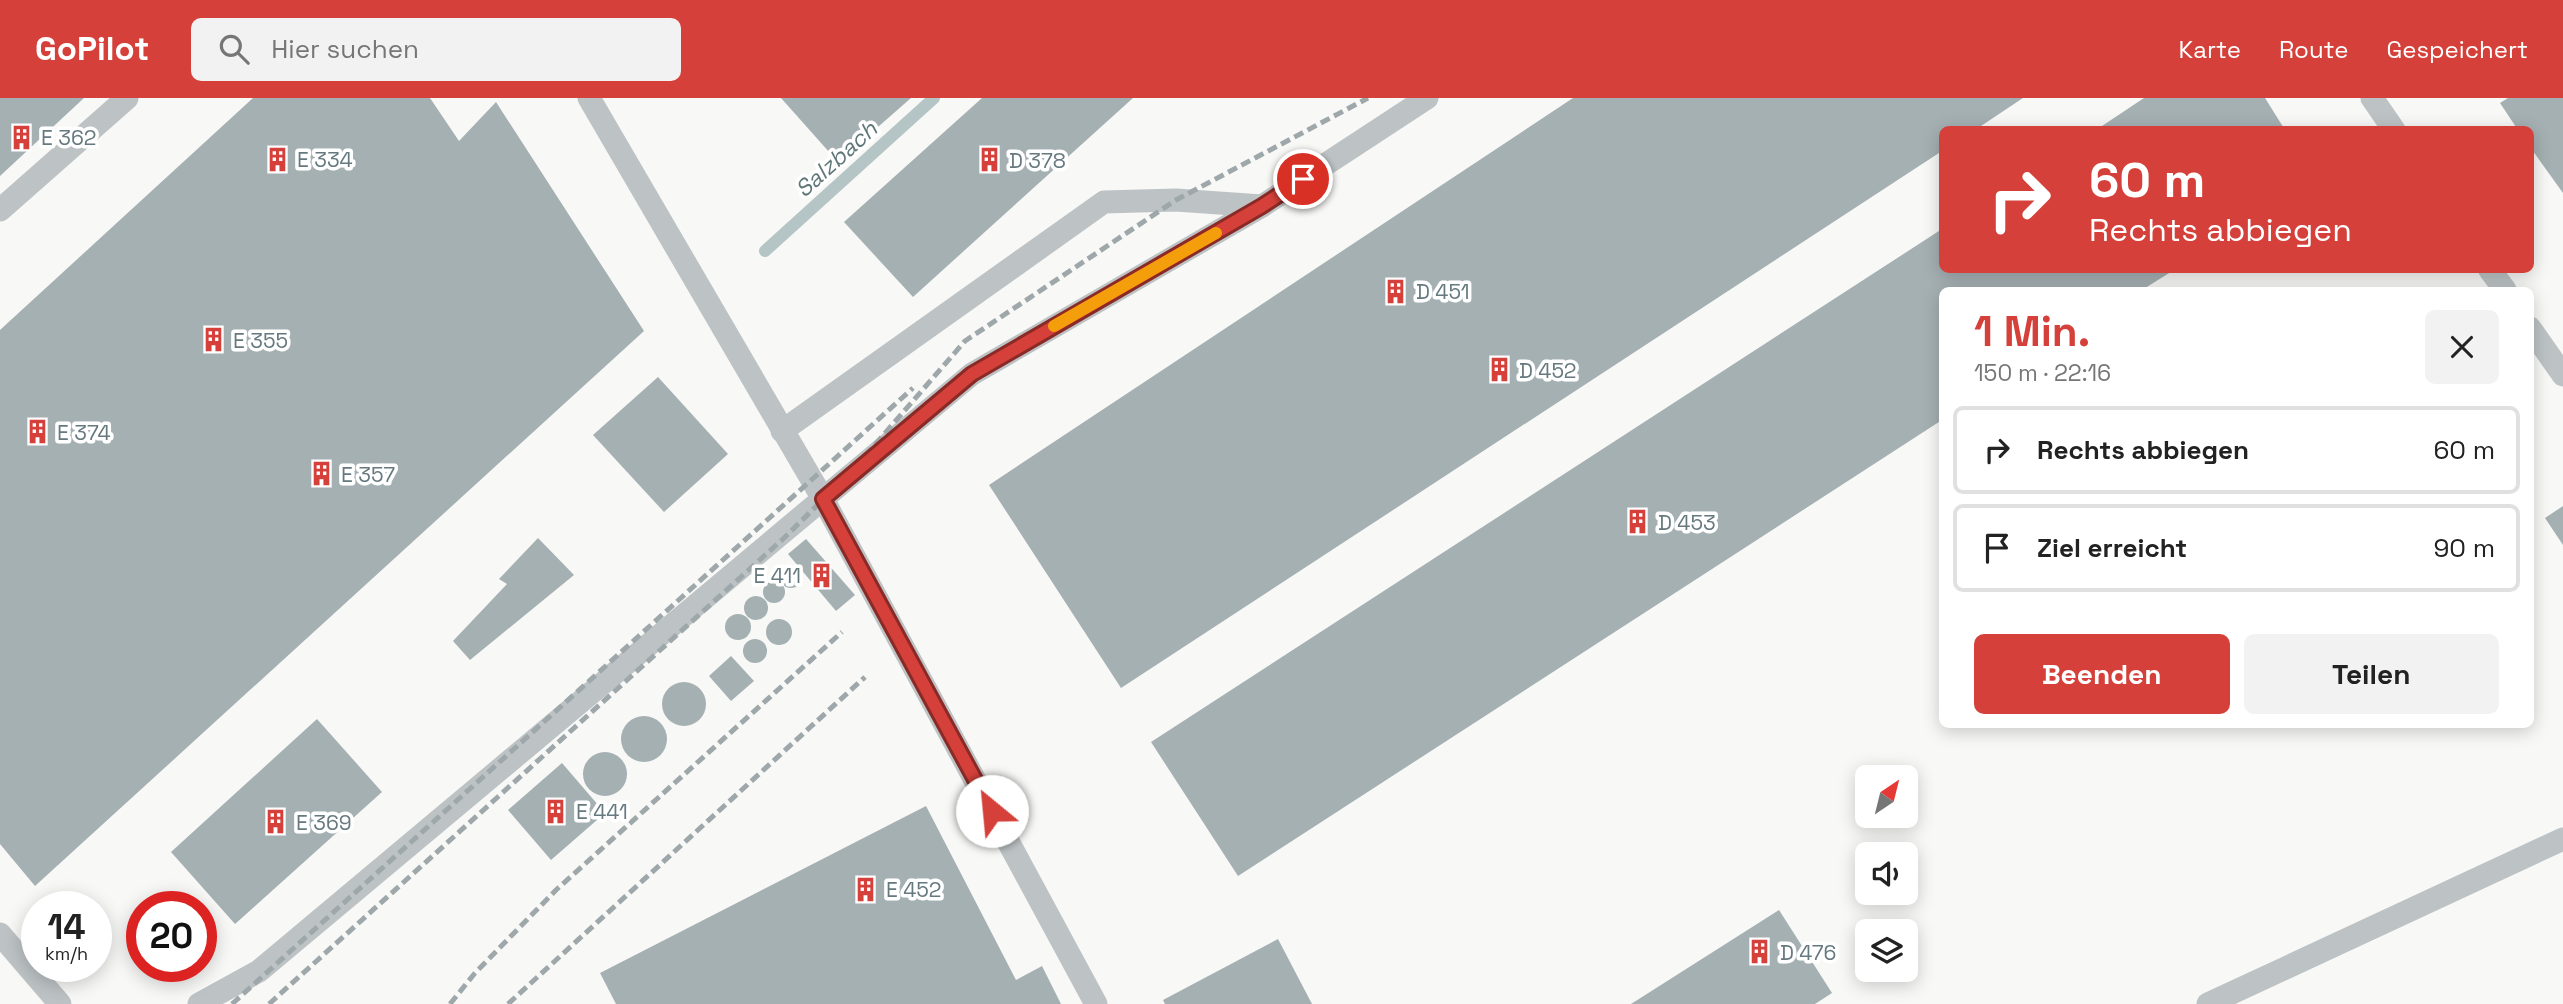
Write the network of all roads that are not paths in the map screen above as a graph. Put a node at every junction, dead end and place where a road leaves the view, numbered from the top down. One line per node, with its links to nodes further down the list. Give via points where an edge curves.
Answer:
1 (127, 98): 7 (lane)
2 (589, 98): 10 (lane)
3 (1427, 98): 6 (lane)
4 (2372, 98): 5 (lane)
5 (2390, 126)
6 (1262, 206): 10 (lane, via 1176,200 1104,202); 11 (lane, via 972,374)
7 (0, 211)
8 (2534, 334): 9 (lane)
9 (2563, 375)
10 (782, 431): 11 (lane)
11 (823, 499): 15 (lane, via 259,971); 16 (lane)
12 (2563, 839): 17 (lane)
13 (0, 934): 14 (lane)
14 (61, 1004)
15 (199, 1004)
16 (1096, 1004)
17 (2208, 1004)

